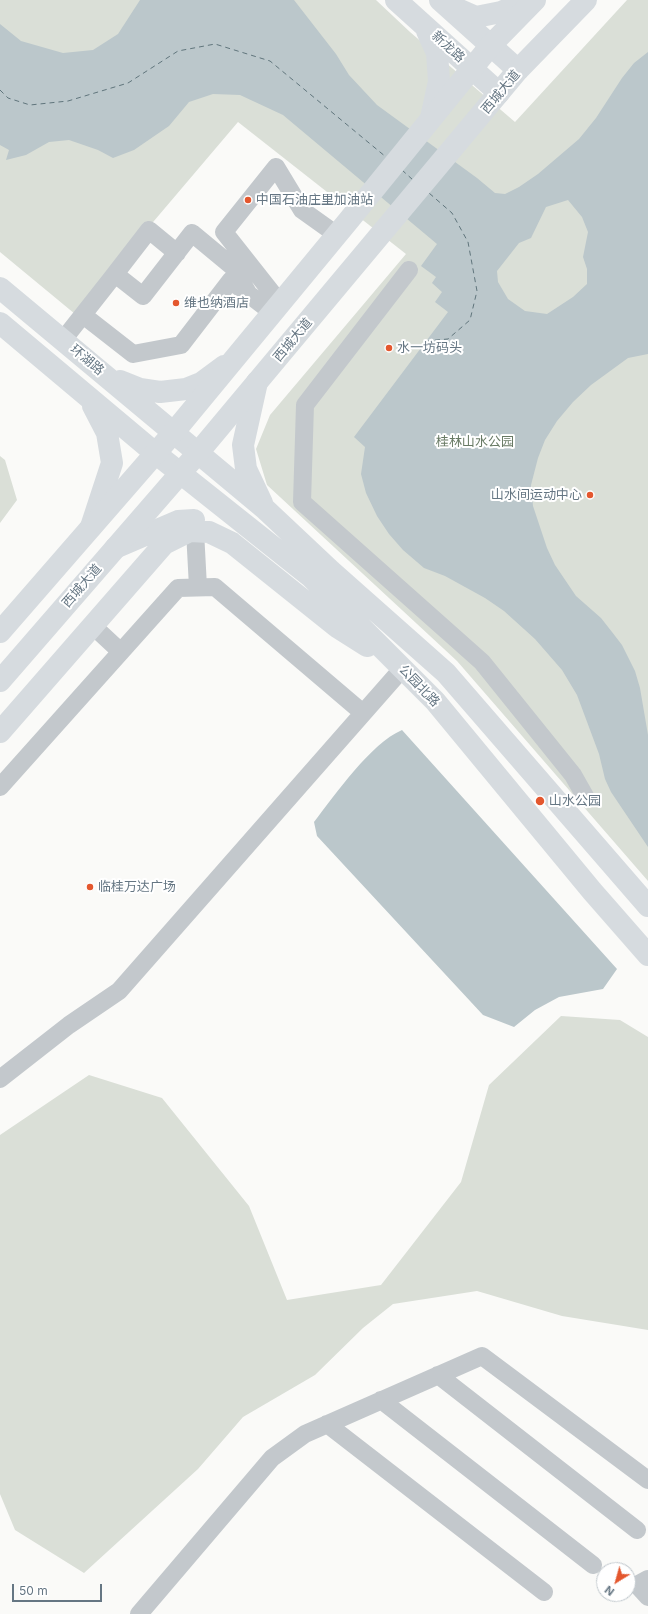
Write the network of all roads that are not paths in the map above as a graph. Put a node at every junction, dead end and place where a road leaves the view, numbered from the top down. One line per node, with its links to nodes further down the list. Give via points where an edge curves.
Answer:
1 (396, 0): 6 (main road, 新龙路)
2 (529, 0): 5 (main road, via 501,12 476,17)
3 (535, 0): 7 (main road)
4 (586, 0): 9 (main road, 西城大道)
5 (442, 2): 7 (main road)
6 (424, 26): 8 (main road, 新龙路); 11 (main road, via 437,53)
7 (491, 45): 8 (main road); 9 (main road)
8 (472, 68): 10 (main road, 新龙路); 11 (main road)
9 (518, 70): 10 (main road, 西城大道)
10 (499, 93): 25 (main road, 西城大道)
11 (437, 111): 12 (main road)
12 (343, 228): 19 (main road); 19 (street, via 302,210 276,167 224,232)
13 (186, 252): 15 (street, via 143,296); 15 (street, via 150,230); 16 (street); 18 (street, via 192,233 233,267)
14 (409, 270): 45 (street, via 305,404 302,502 482,662 573,775)
15 (115, 274): 20 (street)
16 (231, 280): 18 (street); 20 (street, via 181,345 133,354)
17 (0, 288): 22 (main road, 环湖路)
18 (248, 293): 19 (street)
19 (276, 308): 23 (main road)
20 (83, 314): 22 (street)
21 (0, 324): 26 (main road)
22 (63, 340): 24 (main road, 环湖路)
23 (233, 360): 24 (main road, via 201,383 186,389 160,392 140,389); 27 (main road)
24 (105, 375): 27 (main road, 环湖路)
25 (257, 382): 29 (main road, 西城大道); 31 (main road, via 243,445 246,469)
26 (89, 398): 28 (main road); 33 (main road, via 107,433 112,463)
27 (174, 432): 28 (main road); 29 (main road, 公园北路)
28 (155, 453): 30 (main road, 公园北路); 33 (main road)
29 (197, 454): 30 (main road, 西城大道); 31 (main road, 公园北路)
30 (180, 473): 32 (main road, 公园北路); 35 (main road, 西城大道)
31 (264, 508): 46 (main road, 公园北路, via 446,673)
32 (248, 526): 35 (main road, via 215,518 178,521); 40 (main road, 公园北路, via 311,577)
33 (91, 527): 38 (main road)
34 (195, 531): 36 (street); 37 (main road, via 164,544); 40 (main road, via 209,532 232,543 337,627)
35 (115, 548): 41 (main road, 西城大道)
36 (198, 587): 39 (street, via 178,588); 42 (street, via 215,587)
37 (92, 626): 39 (street); 43 (main road)
38 (0, 632)
39 (121, 652): 44 (street)
40 (402, 669): 42 (street); 47 (main road, 公园北路, via 435,701)
41 (0, 681)
42 (363, 713): 48 (street, via 119,991 69,1025)
43 (0, 732)
44 (0, 787)
45 (586, 798)
46 (648, 906)
47 (648, 955)
48 (0, 1079)
49 (438, 1375): 50 (street); 52 (street, via 482,1356); 53 (street)
50 (381, 1400): 51 (street); 54 (street)
51 (327, 1424): 56 (street); 58 (street, via 305,1434 272,1458)
52 (648, 1480)
53 (637, 1530)
54 (593, 1565)
55 (648, 1580): 57 (street, via 638,1584)
56 (544, 1592)
57 (648, 1597)
58 (139, 1614)

